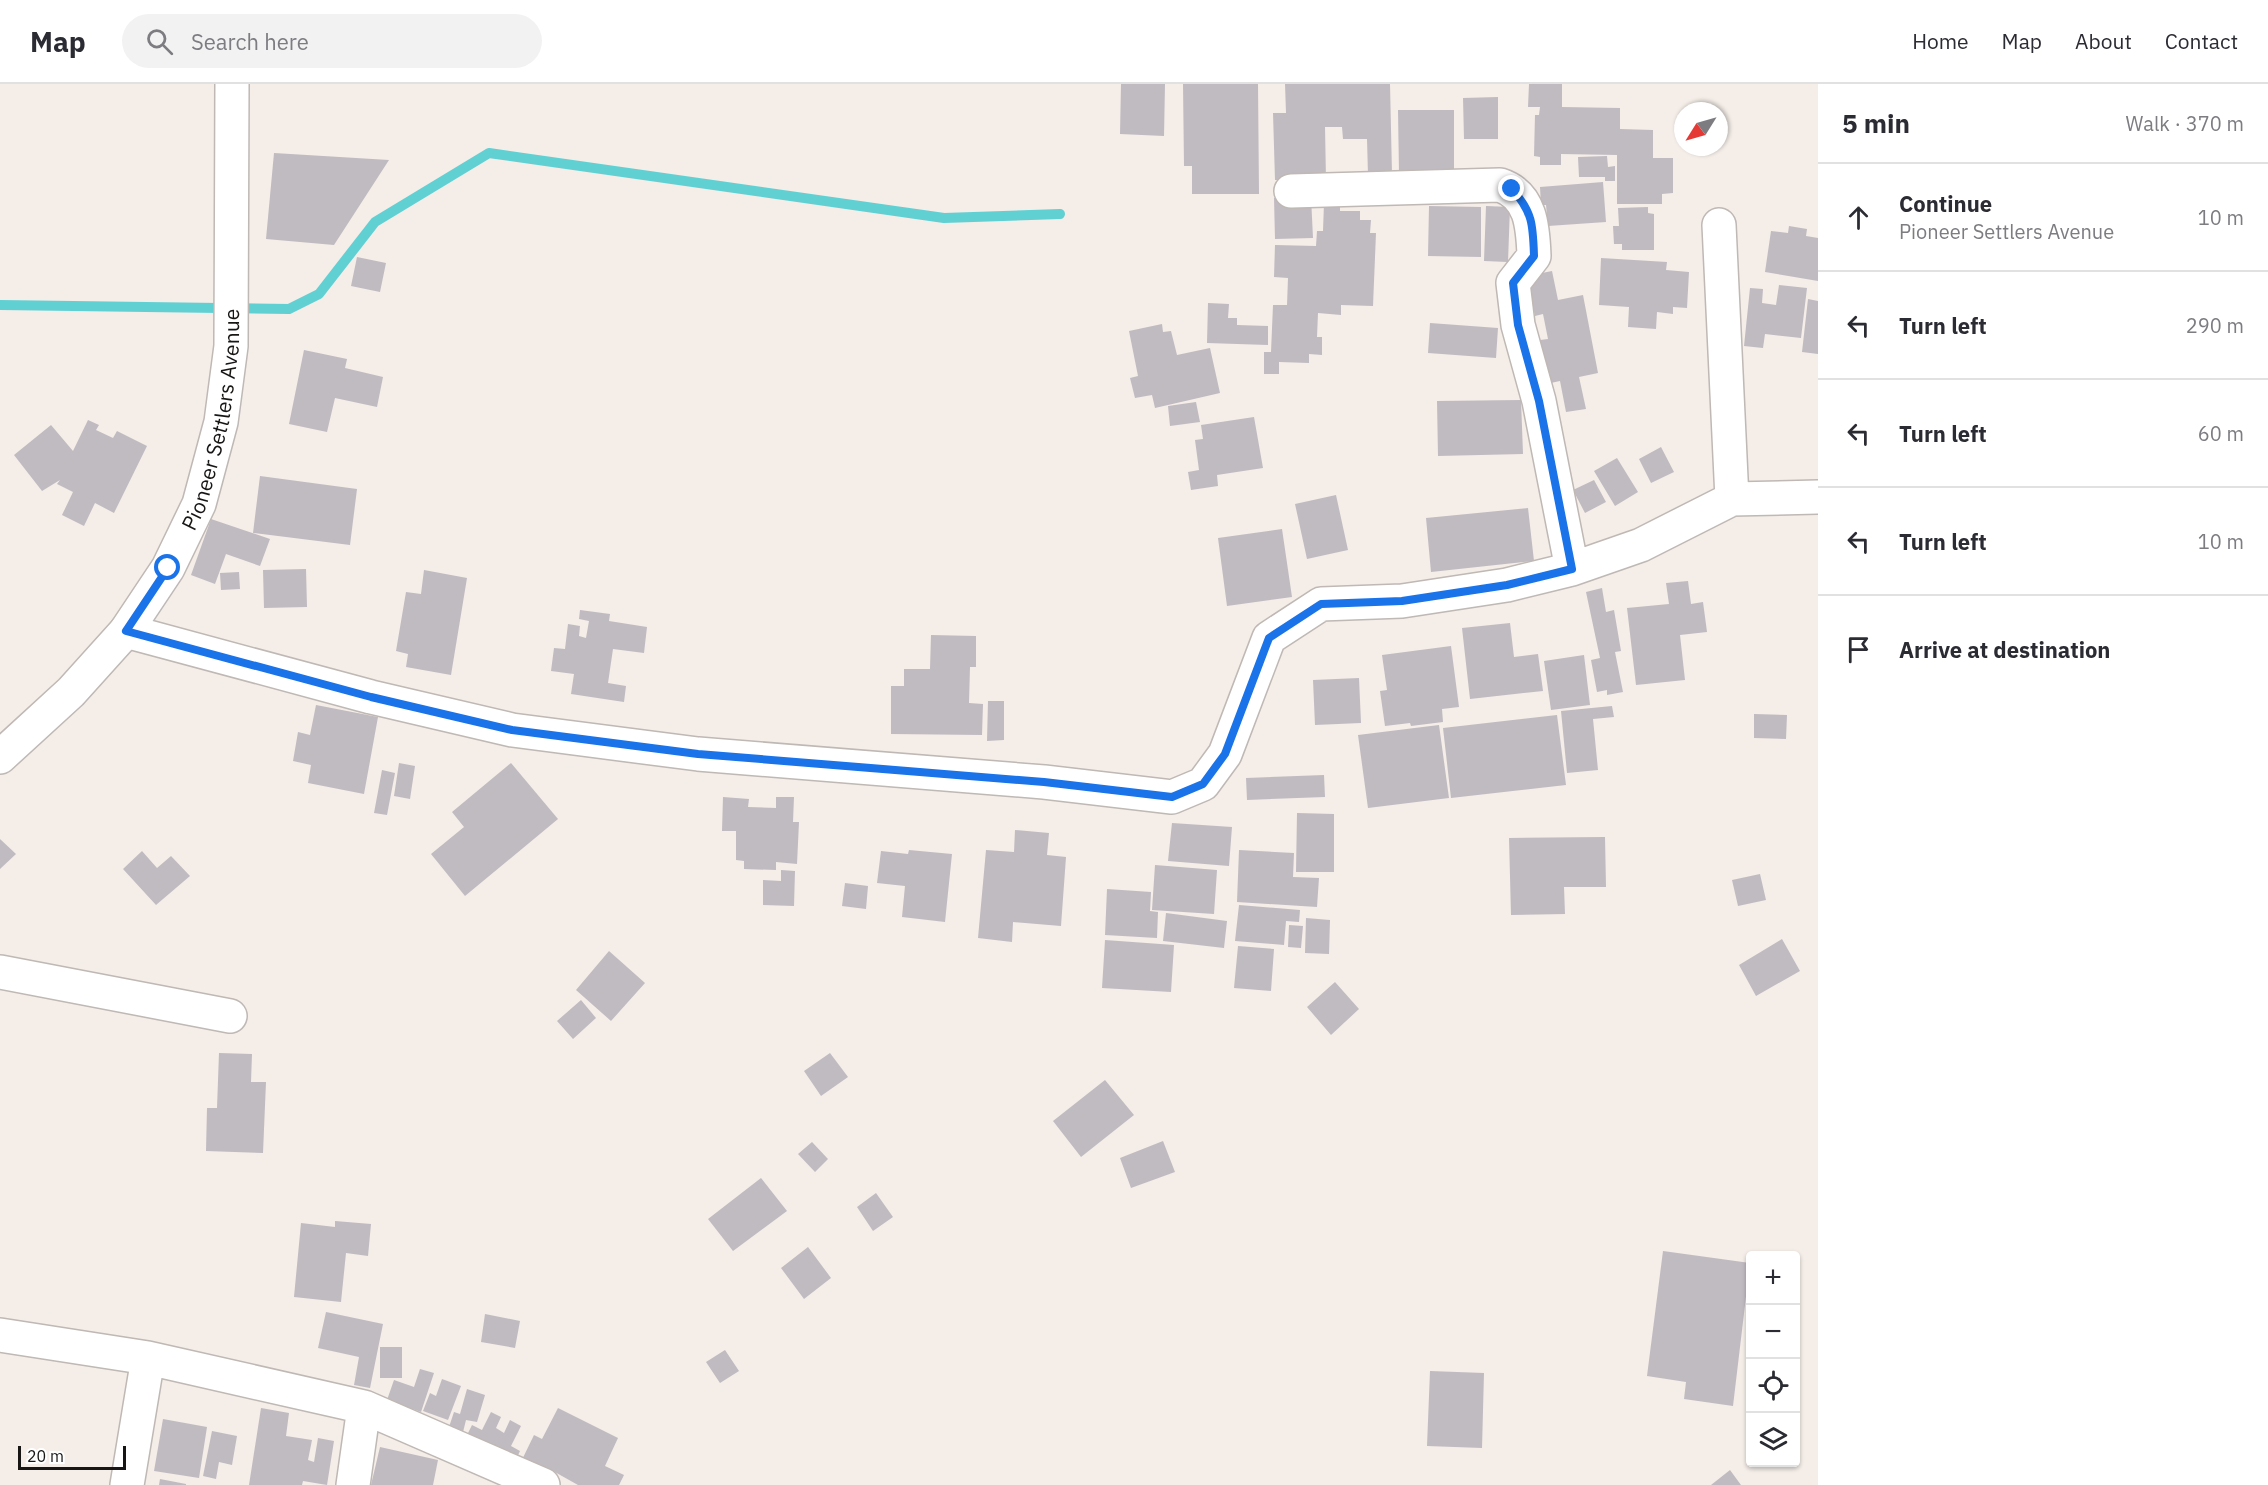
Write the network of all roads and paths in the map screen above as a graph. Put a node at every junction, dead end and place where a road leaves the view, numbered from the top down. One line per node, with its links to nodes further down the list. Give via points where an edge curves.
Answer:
1 (232, 84): 7 (street, Pioneer Settlers Avenue, via 231,346 221,422 198,504 168,568)
2 (1291, 191): 6 (street, via 1500,185 1512,189 1524,203 1533,225 1534,256 1513,283 1518,325 1539,401)
3 (1719, 225): 5 (street)
4 (1818, 497): 5 (street)
5 (1731, 499): 6 (street, via 1641,545)
6 (1572, 569): 7 (street, via 1507,585 1402,601 1321,604 1269,638 1225,754 1203,784 1172,797 1044,782 698,754 512,730 371,697)
7 (126, 631): 8 (street, Pioneer Settlers Avenue, via 70,692)
8 (0, 757)
9 (0, 972): 10 (street)
10 (230, 1016)
11 (0, 1335): 12 (street)
12 (148, 1358): 13 (street); 14 (street)
13 (364, 1407): 15 (street); 16 (street)
14 (127, 1485)
15 (353, 1485)
16 (543, 1485)

